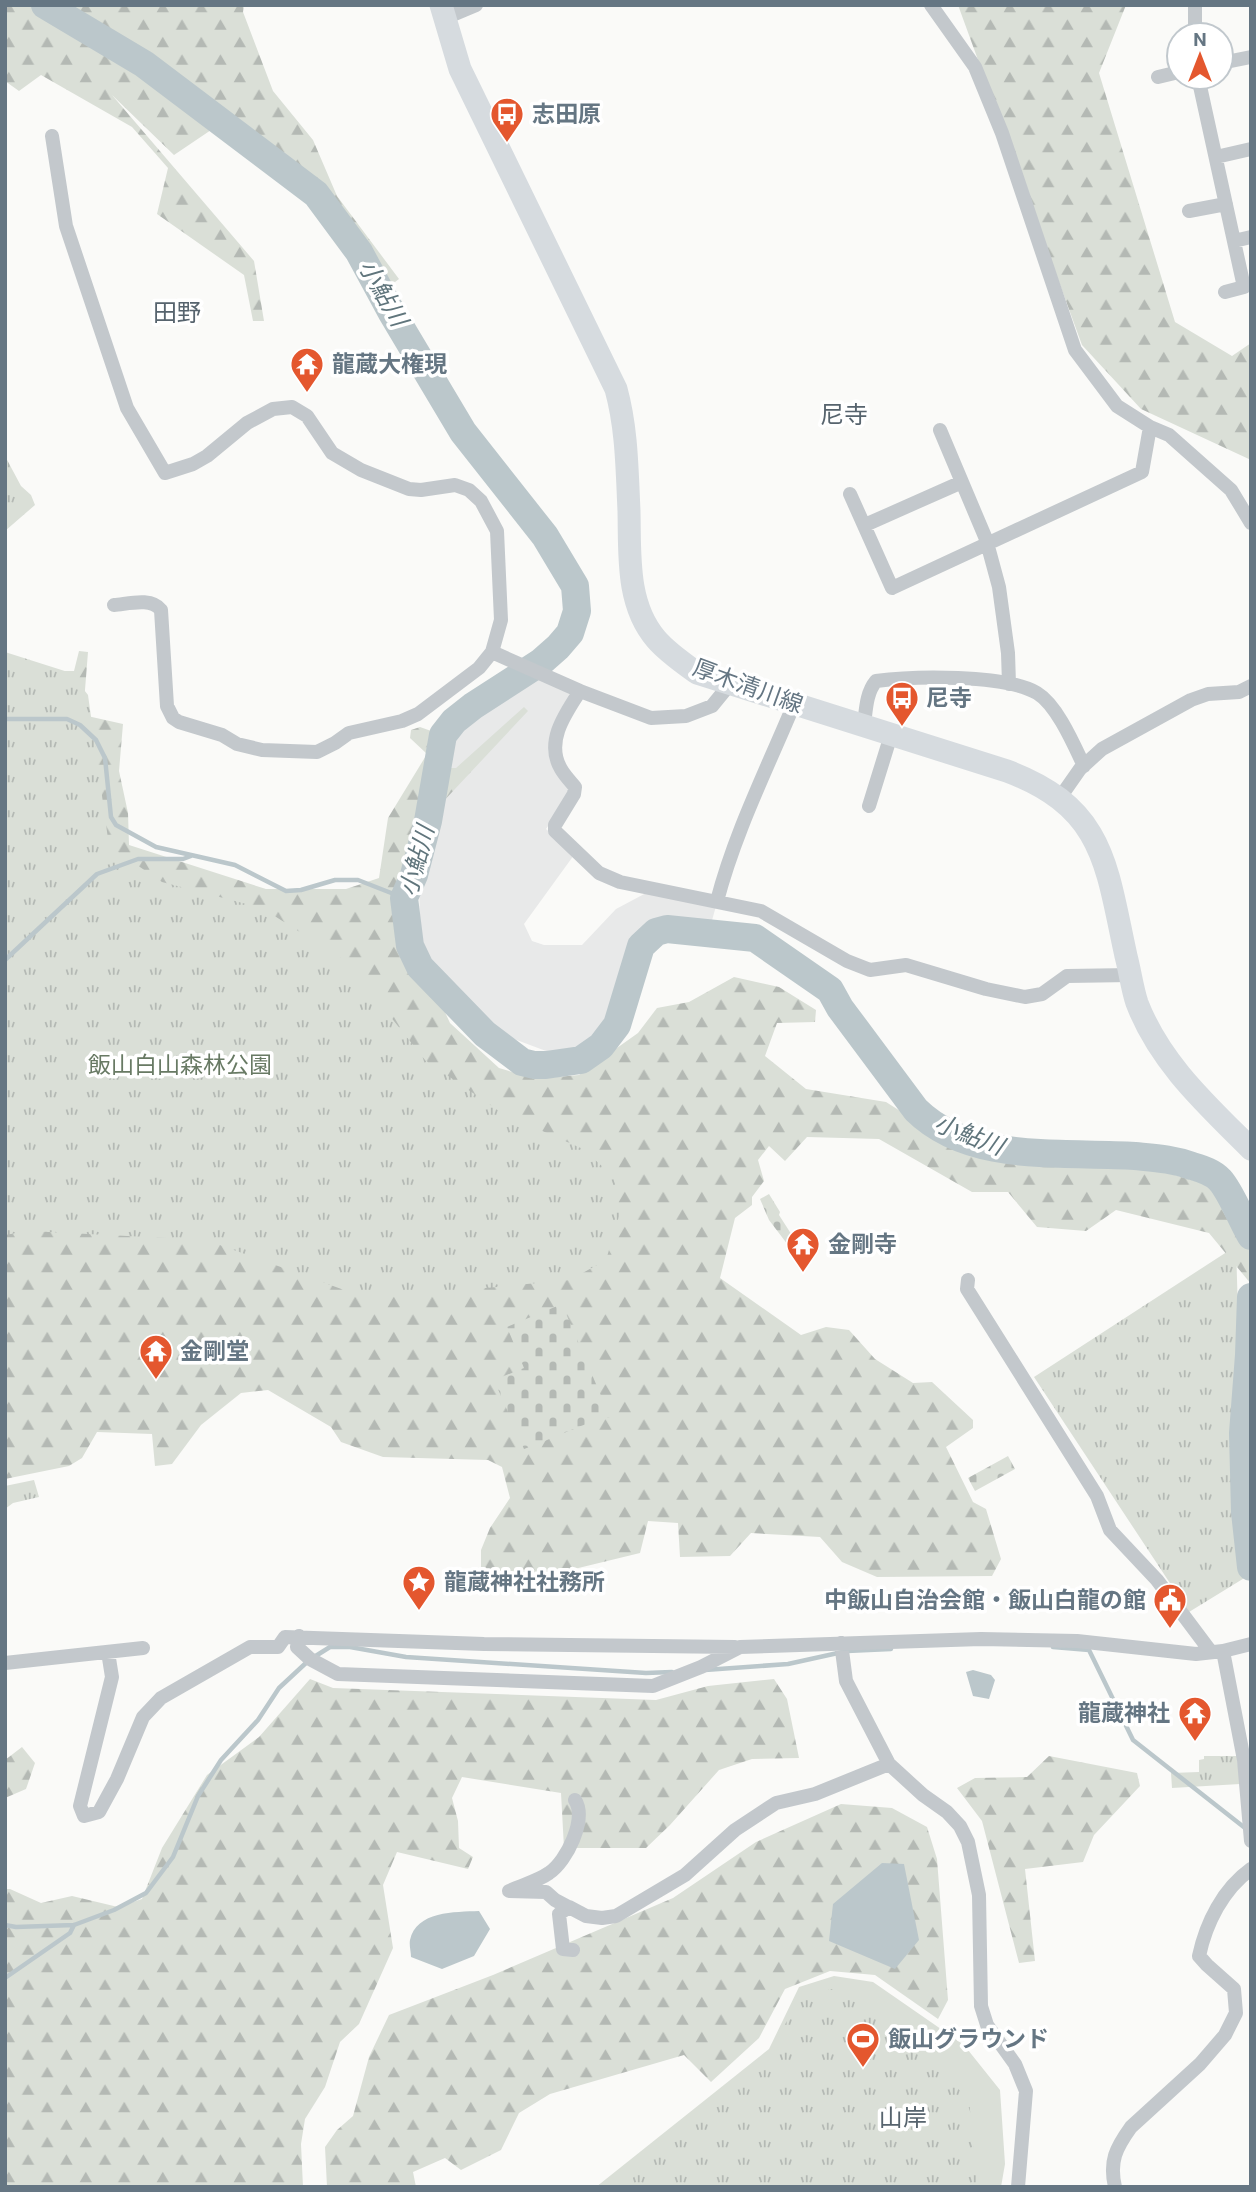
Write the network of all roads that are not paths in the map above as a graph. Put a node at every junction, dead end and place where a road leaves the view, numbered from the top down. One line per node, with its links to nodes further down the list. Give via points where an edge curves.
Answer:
1 (476, 5): 3 (street)
2 (931, 5): 15 (street, via 975,67 1075,350 1116,406)
3 (443, 12): 24 (main road, 厚木清川線, via 460,69 617,389 626,445 632,585 640,615 673,655 697,673)
4 (1165, 75): 5 (street)
5 (1158, 77)
6 (1201, 91): 9 (street)
7 (52, 136): 23 (street, via 66,226 118,382 127,408 165,473 207,456 247,423 273,409 292,407 307,416 332,453 361,470 409,489 455,485 469,490 481,501 497,531 501,620)
8 (1251, 149): 9 (street)
9 (1216, 157): 10 (street)
10 (1226, 204): 11 (street); 13 (street)
11 (1189, 211)
12 (1251, 237): 13 (street)
13 (1234, 241): 14 (street, via 1244,287)
14 (1224, 292)
15 (1150, 427): 19 (street, via 1169,435 1231,490); 21 (street, via 1142,472)
16 (940, 430): 17 (street)
17 (962, 482): 20 (street); 21 (street)
18 (850, 494): 20 (street)
19 (1251, 523)
20 (865, 525): 21 (street, via 892,587)
21 (986, 544): 25 (street, via 999,587)
22 (114, 606): 23 (street, via 148,602 161,610 167,706 173,718 262,750 317,752 349,733 402,721 418,714)
23 (497, 654): 27 (street)
24 (730, 684): 27 (street, via 712,706 673,718 651,718); 28 (main road, 厚木清川線)
25 (1009, 684): 29 (street, via 931,677 876,681 868,697); 31 (street, via 1038,694 1062,720)
26 (1251, 686): 31 (street, via 1191,700 1102,750)
27 (578, 690): 34 (street, via 555,740 560,767 575,787 555,831 599,873 620,882)
28 (794, 704): 29 (main road, 厚木清川線); 34 (street, via 736,839)
29 (864, 725): 30 (main road, 厚木清川線)
30 (891, 735): 32 (main road, 厚木清川線, via 1007,771); 33 (street)
31 (1084, 766): 32 (street)
32 (1059, 799): 35 (main road, 厚木清川線, via 1080,817 1095,839 1108,872)
33 (869, 806)
34 (717, 901): 35 (street, via 761,911 870,970 906,965 1025,997 1042,994 1067,976)
35 (1131, 975): 36 (main road, 厚木清川線, via 1137,1001 1165,1056)
36 (1251, 1149)
37 (968, 1280): 43 (street, via 967,1289 1097,1496 1110,1530)
38 (299, 1636): 41 (street); 41 (street, via 297,1647 303,1653 338,1674 653,1686); 44 (street, via 285,1637 278,1647 250,1647 161,1698 143,1717 99,1812 84,1816 80,1806 112,1676)
39 (841, 1643): 41 (street); 43 (street, via 1063,1640 1196,1654); 46 (street, via 846,1681)
40 (1251, 1644): 43 (street)
41 (740, 1647)
42 (143, 1648): 44 (street)
43 (1223, 1650): 48 (street, via 1244,1760)
44 (107, 1652): 45 (street)
45 (5, 1662)
46 (888, 1764): 50 (street, via 815,1794 776,1803 735,1830 685,1875 616,1916 586,1916); 52 (street, via 947,1812 968,1842 979,1895 981,2006 987,2025 1015,2064 1026,2091)
47 (575, 1800): 50 (street, via 579,1824 562,1861 549,1873 509,1891 547,1892)
48 (1251, 1841)
49 (1251, 1870): 53 (street, via 1241,1876 1212,1917 1199,1956 1234,1989 1235,2017 1213,2051 1123,2138 1112,2163)
50 (570, 1908): 51 (street, via 559,1914 563,1949)
51 (573, 1950)
52 (1018, 2187)
53 (1115, 2187)

